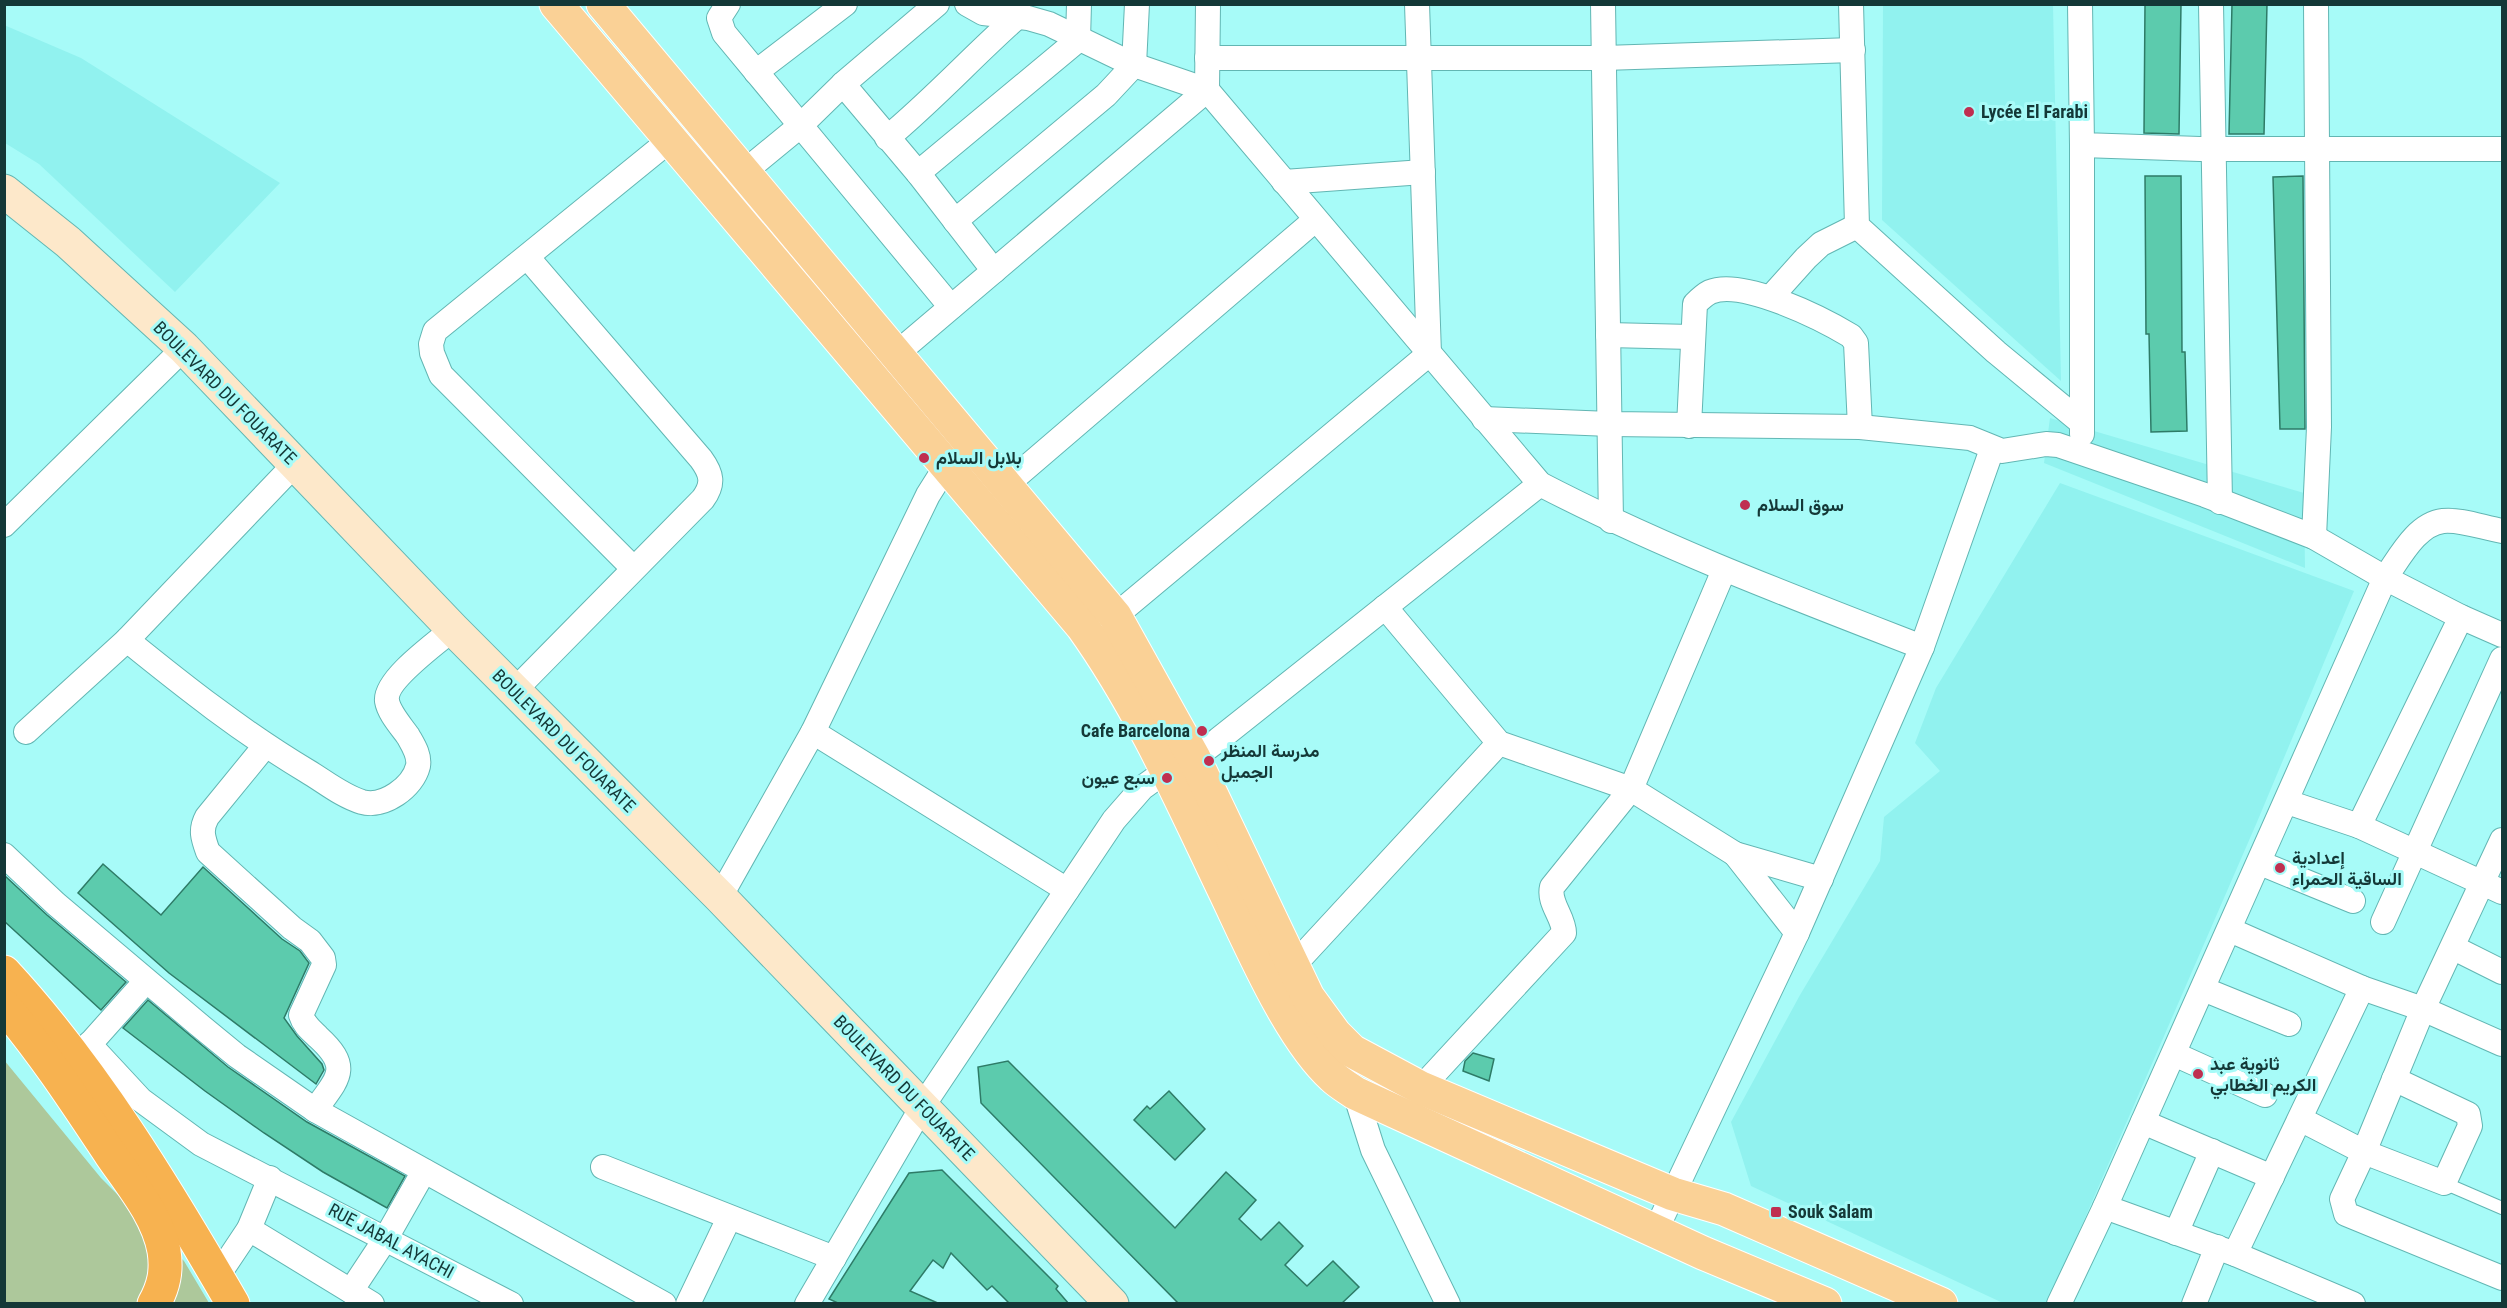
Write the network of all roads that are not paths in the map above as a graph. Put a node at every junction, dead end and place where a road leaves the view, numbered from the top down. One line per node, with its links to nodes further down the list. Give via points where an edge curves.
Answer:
1 (556, 4): 29 (main road)
2 (603, 4): 34 (main road)
3 (728, 4): 24 (street, via 721,12 719,24)
4 (845, 4): 24 (street)
5 (937, 4): 25 (street)
6 (966, 4): 17 (street, via 983,13)
7 (1079, 4): 18 (street)
8 (1137, 4): 23 (street)
9 (1208, 4): 20 (street)
10 (1417, 4): 22 (street)
11 (1603, 4): 21 (street)
12 (1851, 4): 19 (street)
13 (2080, 4): 30 (street)
14 (2197, 4): 31 (street)
15 (2211, 4): 31 (street)
16 (2316, 4): 33 (street)
17 (1018, 11): 18 (street); 28 (street)
18 (1078, 40): 23 (street); 36 (street)
19 (1853, 51): 21 (street); 41 (street)
20 (1207, 57): 22 (street); 26 (street)
21 (1604, 58): 22 (street); 46 (street)
22 (1419, 59): 35 (street)
23 (1134, 65): 26 (street); 40 (street, via 1106,95)
24 (756, 72): 27 (street)
25 (843, 84): 27 (street); 28 (street)
26 (1207, 90): 37 (street); 43 (street)
27 (800, 126): 34 (street); 45 (street)
28 (887, 138): 36 (street)
29 (670, 140): 42 (street); 59 (main road)
30 (2082, 145): 31 (street); 52 (street)
31 (2207, 148): 33 (street); 62 (street)
32 (2502, 149): 33 (street)
33 (2316, 150): 66 (street, via 2319,427)
34 (744, 172): 49 (main road)
35 (1423, 172): 37 (street); 50 (street)
36 (918, 173): 40 (street)
37 (1284, 182): 39 (street)
38 (7, 196): 48 (street, BOULEVARD DU FOUARATE, via 68,242)
39 (1315, 220): 50 (street); 61 (street)
40 (956, 221): 43 (street)
41 (1857, 226): 44 (street, via 1821,244); 52 (street, via 1996,352)
42 (528, 258): 67 (street, via 708,469 711,479 703,499); 67 (street, via 435,331 431,344 435,364 441,375)
43 (994, 271): 45 (street)
44 (1771, 297): 47 (street, via 1723,289 1710,292 1695,304); 55 (street, via 1851,336 1856,343)
45 (951, 307): 49 (street)
46 (1608, 335): 47 (street); 53 (street)
47 (1692, 337): 54 (street)
48 (184, 348): 58 (street, BOULEVARD DU FOUARATE); 64 (street)
49 (896, 354): 61 (main road)
50 (1429, 354): 51 (street); 71 (street)
51 (1484, 419): 53 (street); 60 (street)
52 (2082, 423): 57 (street)
53 (1610, 424): 54 (street); 63 (street)
54 (1689, 426): 55 (street)
55 (1860, 427): 56 (street, via 1970,438)
56 (1992, 449): 57 (street, via 2016,451 2046,444); 76 (street)
57 (2081, 453): 62 (street)
58 (295, 464): 73 (street, BOULEVARD DU FOUARATE); 75 (street)
59 (945, 468): 80 (street, via 928,495); 83 (main road, via 1095,645)
60 (1540, 484): 63 (street); 70 (street)
61 (1006, 485): 71 (main road)
62 (2212, 498): 66 (street)
63 (1611, 521): 68 (street)
64 (4, 525)
65 (2502, 531): 69 (street, via 2442,521 2415,537)
66 (2314, 537): 69 (street)
67 (633, 568): 78 (street)
68 (1724, 570): 76 (street); 84 (street)
69 (2385, 578): 72 (street); 85 (street)
70 (1385, 607): 81 (street); 83 (street)
71 (1115, 616): 83 (main road)
72 (2461, 617): 74 (street); 86 (street)
73 (453, 629): 78 (street, BOULEVARD DU FOUARATE); 82 (street, via 390,689 389,708 416,748 418,759 412,778 394,796 379,802 362,802)
74 (2502, 635)
75 (127, 640): 79 (street); 82 (street)
76 (1922, 647): 92 (street)
77 (2502, 659): 88 (street)
78 (514, 692): 95 (street, BOULEVARD DU FOUARATE)
79 (26, 732)
80 (813, 732): 94 (street); 95 (street)
81 (1499, 743): 84 (street); 101 (street)
82 (265, 746): 118 (street, via 207,817 202,835 208,852 310,941 323,958 324,965 301,1015 303,1023 333,1052 340,1070)
83 (1180, 764): 94 (street, via 1142,788 1114,820); 101 (main road); 115 (main road, via 1258,960 1305,1044 1333,1077)
84 (1631, 789): 90 (street); 114 (street, via 1552,887 1551,896 1564,933)
85 (2287, 802): 86 (street); 91 (street)
86 (2359, 826): 88 (street)
87 (2502, 840): 93 (street)
88 (2416, 851): 93 (street); 97 (street)
89 (4, 855): 104 (street)
90 (1735, 855): 92 (street); 99 (street)
91 (2260, 863): 96 (street); 98 (street)
92 (1821, 879): 99 (street)
93 (2493, 887): 100 (street)
94 (1067, 890): 117 (street)
95 (720, 897): 117 (street, BOULEVARD DU FOUARATE)
96 (2353, 901)
97 (2384, 922)
98 (2230, 930): 105 (street); 106 (street)
99 (1797, 933): 128 (street)
100 (2454, 948): 103 (street); 108 (street)
101 (1293, 966): 114 (main road, via 1322,1016 1352,1051)
102 (4, 972): 111 (highway)
103 (2502, 972)
104 (146, 981): 111 (street); 118 (street, via 237,1056)
105 (2362, 988): 108 (street); 119 (street)
106 (2203, 989): 109 (street); 112 (street)
107 (4, 1006): 141 (highway, via 64,1082 145,1205 164,1250 166,1273)
108 (2423, 1009): 110 (street); 113 (street)
109 (2289, 1024)
110 (2502, 1044)
111 (83, 1052): 126 (street, RUE JABAL AYACHI, via 201,1144); 139 (highway)
112 (2174, 1054): 116 (street); 120 (street)
113 (2394, 1079): 122 (street); 127 (street, via 2468,1114 2470,1126)
114 (1421, 1088): 128 (main road)
115 (1355, 1093): 133 (main road); 148 (street, via 1372,1150)
116 (2265, 1095)
117 (922, 1107): 137 (street); 147 (street, BOULEVARD DU FOUARATE)
118 (315, 1110): 124 (street)
119 (2300, 1119): 122 (street); 125 (street)
120 (2143, 1122): 121 (street); 129 (street)
121 (2212, 1151): 125 (street); 134 (street)
122 (2364, 1152): 127 (street); 138 (street, via 2342,1199 2346,1214)
123 (603, 1167): 131 (street)
124 (424, 1170): 135 (street); 144 (street)
125 (2272, 1177): 136 (street)
126 (270, 1178): 132 (street); 135 (street, RUE JABAL AYACHI)
127 (2444, 1183): 130 (lane)
128 (1673, 1194): 133 (street); 150 (main road, via 1724,1209)
129 (2106, 1207): 134 (street); 151 (street)
130 (2502, 1208)
131 (729, 1218): 137 (street); 145 (street)
132 (249, 1229): 139 (street); 140 (street)
133 (1656, 1230): 149 (main road)
134 (2176, 1233): 136 (street)
135 (386, 1238): 140 (street); 143 (street, RUE JABAL AYACHI)
136 (2226, 1251): 152 (street); 153 (street)
137 (834, 1258): 146 (street)
138 (2502, 1278)
139 (225, 1290)
140 (351, 1291): 142 (street)
141 (154, 1304)
142 (372, 1304)
143 (511, 1304)
144 (664, 1304)
145 (688, 1304)
146 (807, 1304)
147 (1112, 1304)
148 (1448, 1304)
149 (1825, 1304)
150 (1941, 1304)
151 (2059, 1304)
152 (2194, 1304)
153 (2354, 1304)

